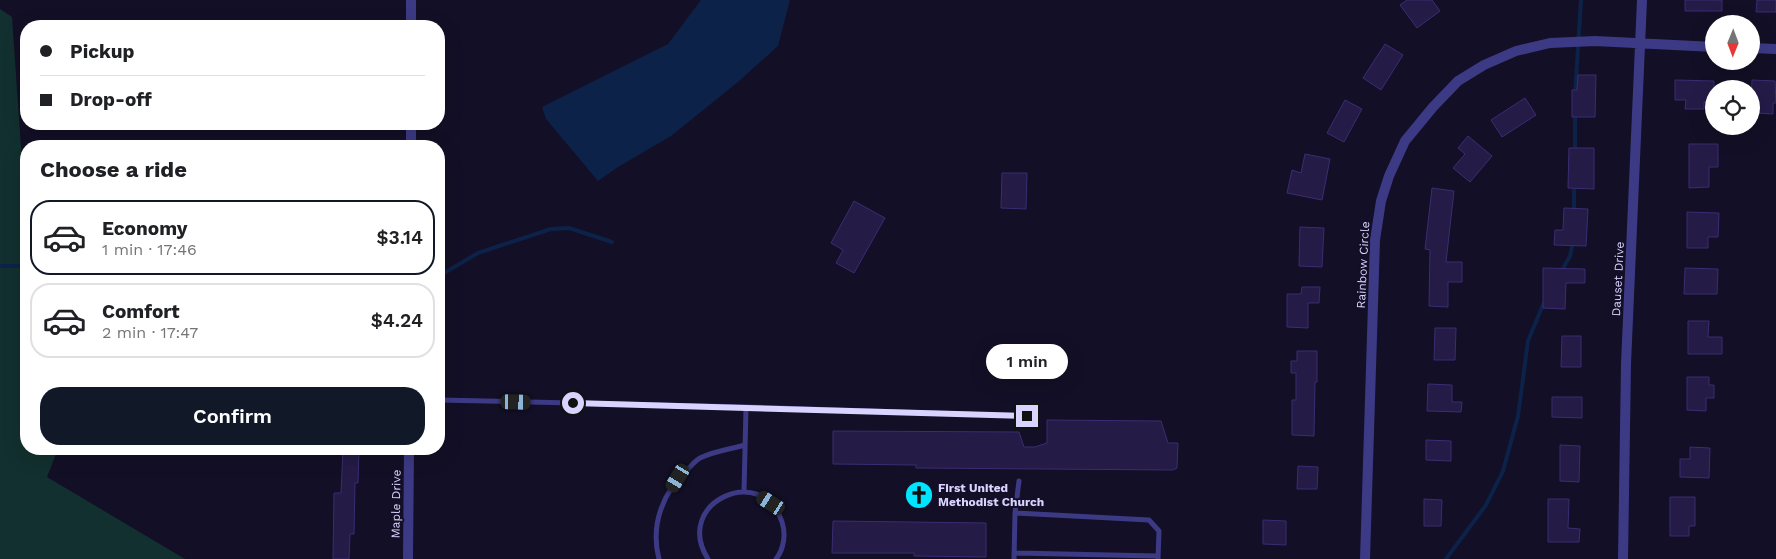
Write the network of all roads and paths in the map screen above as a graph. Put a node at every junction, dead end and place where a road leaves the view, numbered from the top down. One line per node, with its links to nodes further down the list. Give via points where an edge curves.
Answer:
1 (411, 0): 3 (street)
2 (1642, 0): 4 (street, Dauset Drive)
3 (411, 20)
4 (1641, 43): 5 (street, Rainbow Circle); 22 (street, Rainbow Circle, via 1595,41 1550,44 1516,51 1458,81 1405,141 1381,201 1375,240); 23 (street, Dauset Drive, via 1626,364)
5 (1705, 47)
6 (1760, 49): 7 (street)
7 (1776, 50)
8 (445, 400): 9 (lane)
9 (746, 407): 10 (lane); 11 (lane)
10 (1027, 416)
11 (745, 445): 14 (lane); 19 (lane, via 700,458 678,478 657,521)
12 (409, 455): 18 (street, Maple Drive)
13 (1019, 481): 15 (lane)
14 (744, 492): 20 (lane, via 718,498 702,519 699,532 701,546); 21 (lane, via 758,495 780,514 784,543)
15 (1014, 513): 16 (lane); 17 (lane, via 1149,520 1159,531)
16 (1014, 556): 17 (lane)
17 (1158, 557)
18 (408, 559)
19 (659, 559)
20 (708, 559)
21 (776, 559)
22 (1365, 559)
23 (1623, 559)

